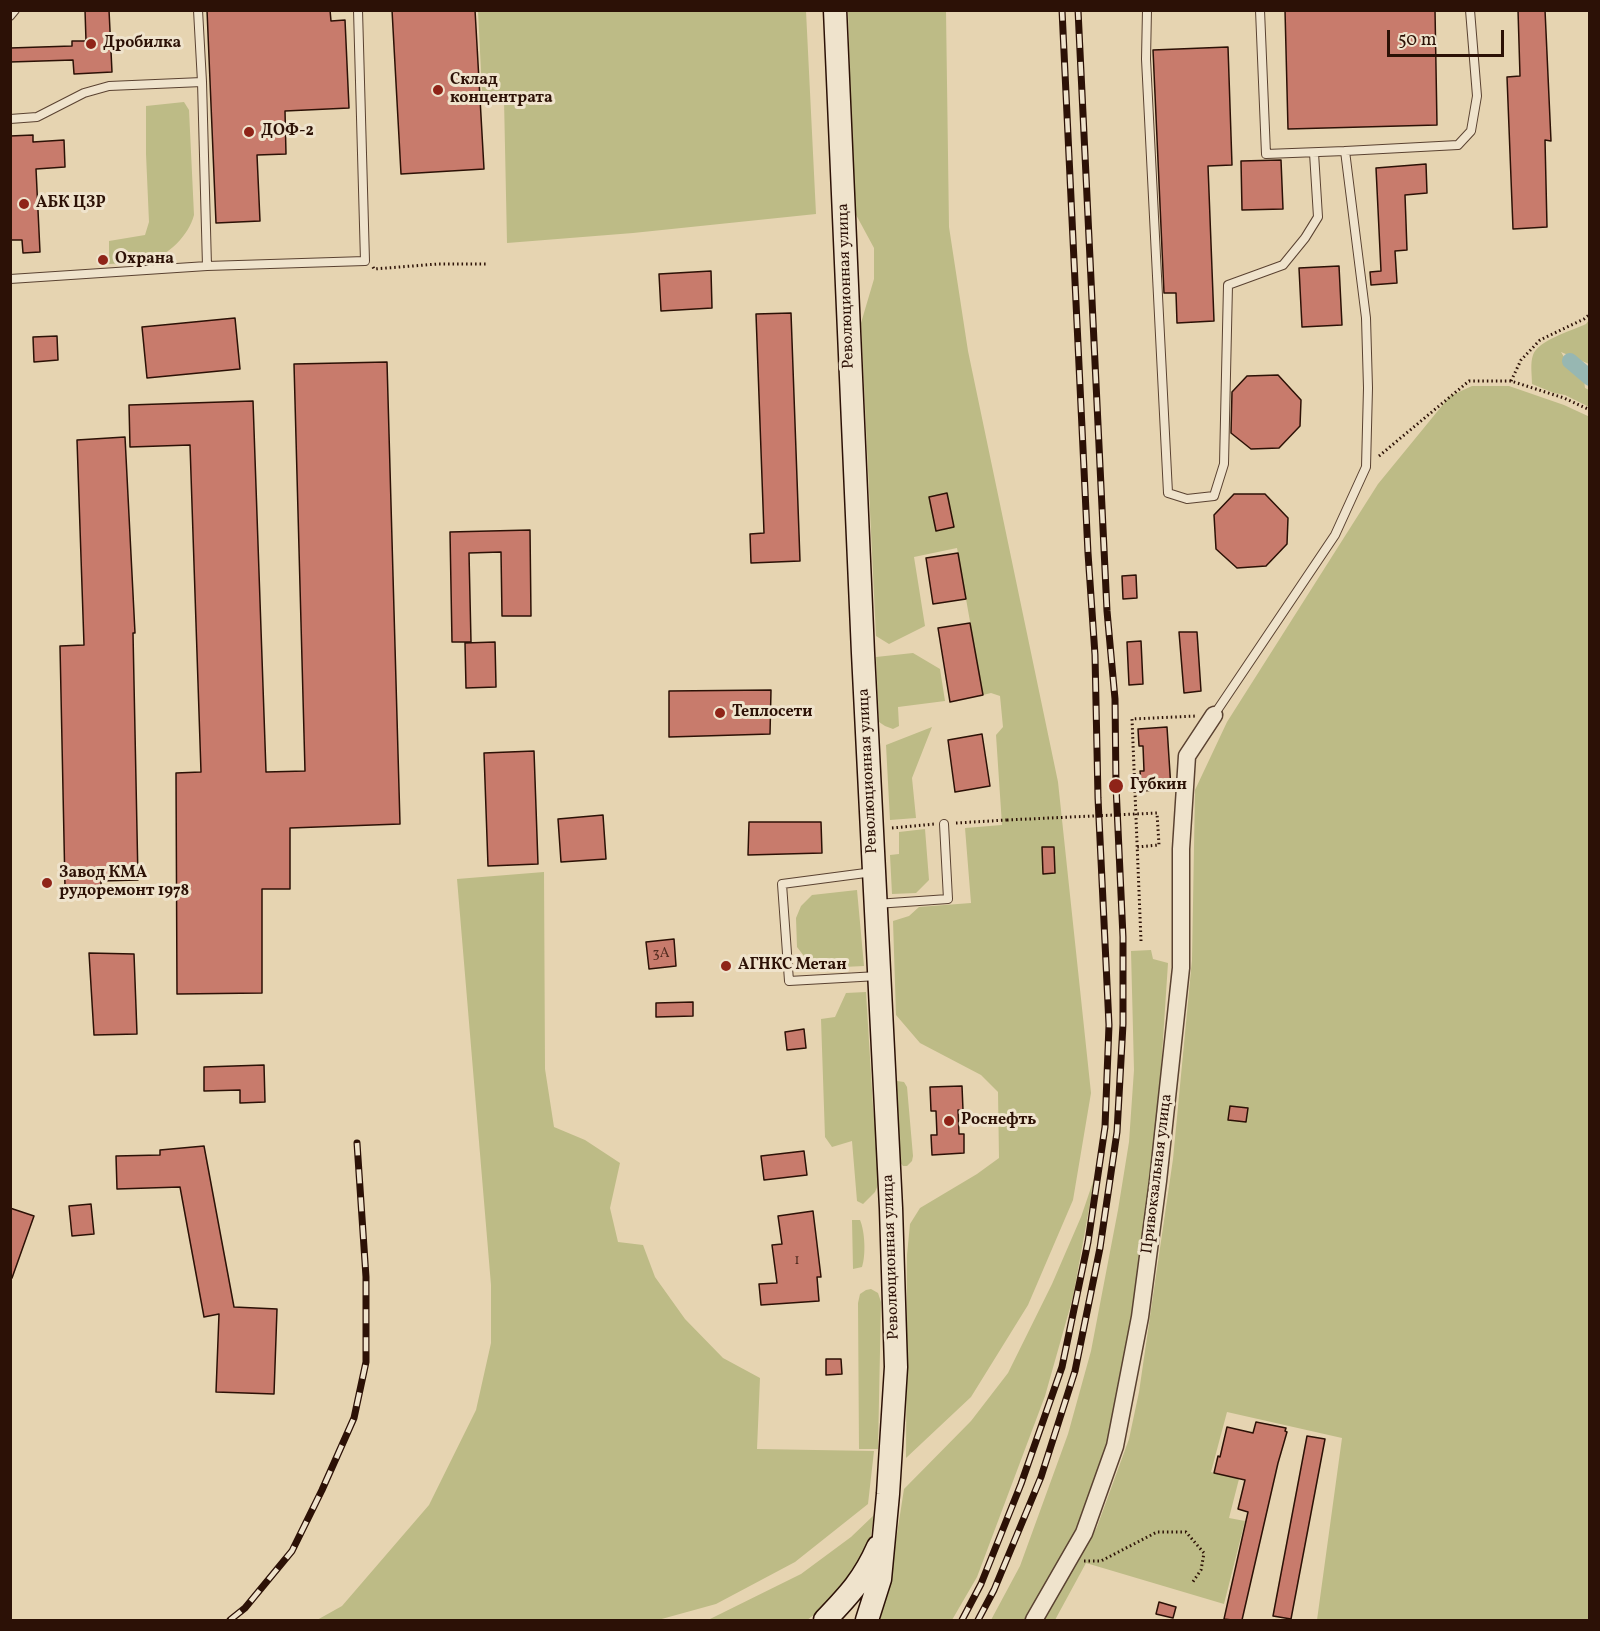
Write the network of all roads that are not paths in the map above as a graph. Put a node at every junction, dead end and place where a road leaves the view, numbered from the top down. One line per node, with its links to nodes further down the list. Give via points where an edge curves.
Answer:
1 (15, 10): 8 (lane)
2 (198, 10): 9 (lane)
3 (358, 10): 13 (lane, via 366,261)
4 (835, 10): 17 (street, Революционная улица)
5 (1146, 10): 12 (lane, via 1168,493 1187,499 1214,496 1224,464 1228,285 1282,265 1305,238 1318,216)
6 (1260, 10): 12 (lane, via 1266,154)
7 (1470, 10): 11 (lane, via 1477,96 1471,131 1458,145)
8 (10, 16)
9 (202, 82): 10 (lane, via 109,86 84,93 37,117); 13 (lane)
10 (10, 119)
11 (1345, 151): 12 (lane); 15 (lane, via 1366,318 1366,467 1335,535)
12 (1314, 153)
13 (207, 266): 14 (lane)
14 (10, 279)
15 (1214, 716): 23 (street, Привокзальная улица, via 1187,756 1181,849 1181,968 1140,1317 1115,1446 1084,1533)
16 (944, 824): 18 (lane, via 948,900)
17 (874, 872): 18 (street, Революционная улица); 19 (lane, via 782,884 789,981)
18 (875, 904): 19 (street, Революционная улица)
19 (879, 976): 20 (street, Революционная улица, via 896,1367)
20 (885, 1532): 21 (street, via 852,1592); 22 (street, Революционная улица, via 880,1579)
21 (825, 1620)
22 (867, 1620)
23 (1034, 1620)

